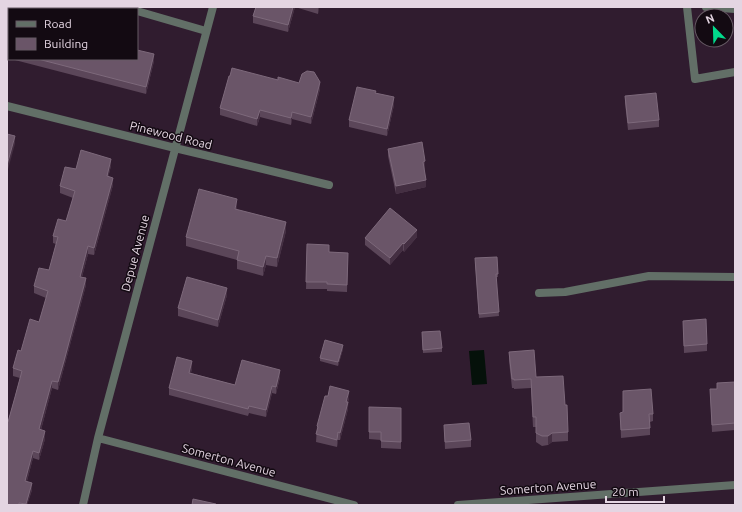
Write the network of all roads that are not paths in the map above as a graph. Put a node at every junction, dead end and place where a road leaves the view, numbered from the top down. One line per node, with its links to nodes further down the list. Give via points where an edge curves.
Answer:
1 (212, 7): 6 (street, Depue Avenue)
2 (687, 7): 7 (street, via 695,79)
3 (706, 7): 4 (street)
4 (735, 9)
5 (138, 11): 6 (street)
6 (206, 31): 9 (street, Depue Avenue)
7 (735, 72)
8 (7, 106): 9 (street, Pinewood Road)
9 (175, 148): 10 (street, Pinewood Road); 13 (street, Depue Avenue)
10 (329, 184)
11 (735, 276): 12 (street, via 649,276 565,292)
12 (539, 293)
13 (98, 438): 15 (street, Depue Avenue); 16 (street, Somerton Avenue)
14 (735, 485): 17 (street, Somerton Avenue)
15 (83, 505)
16 (354, 505)
17 (458, 505)

